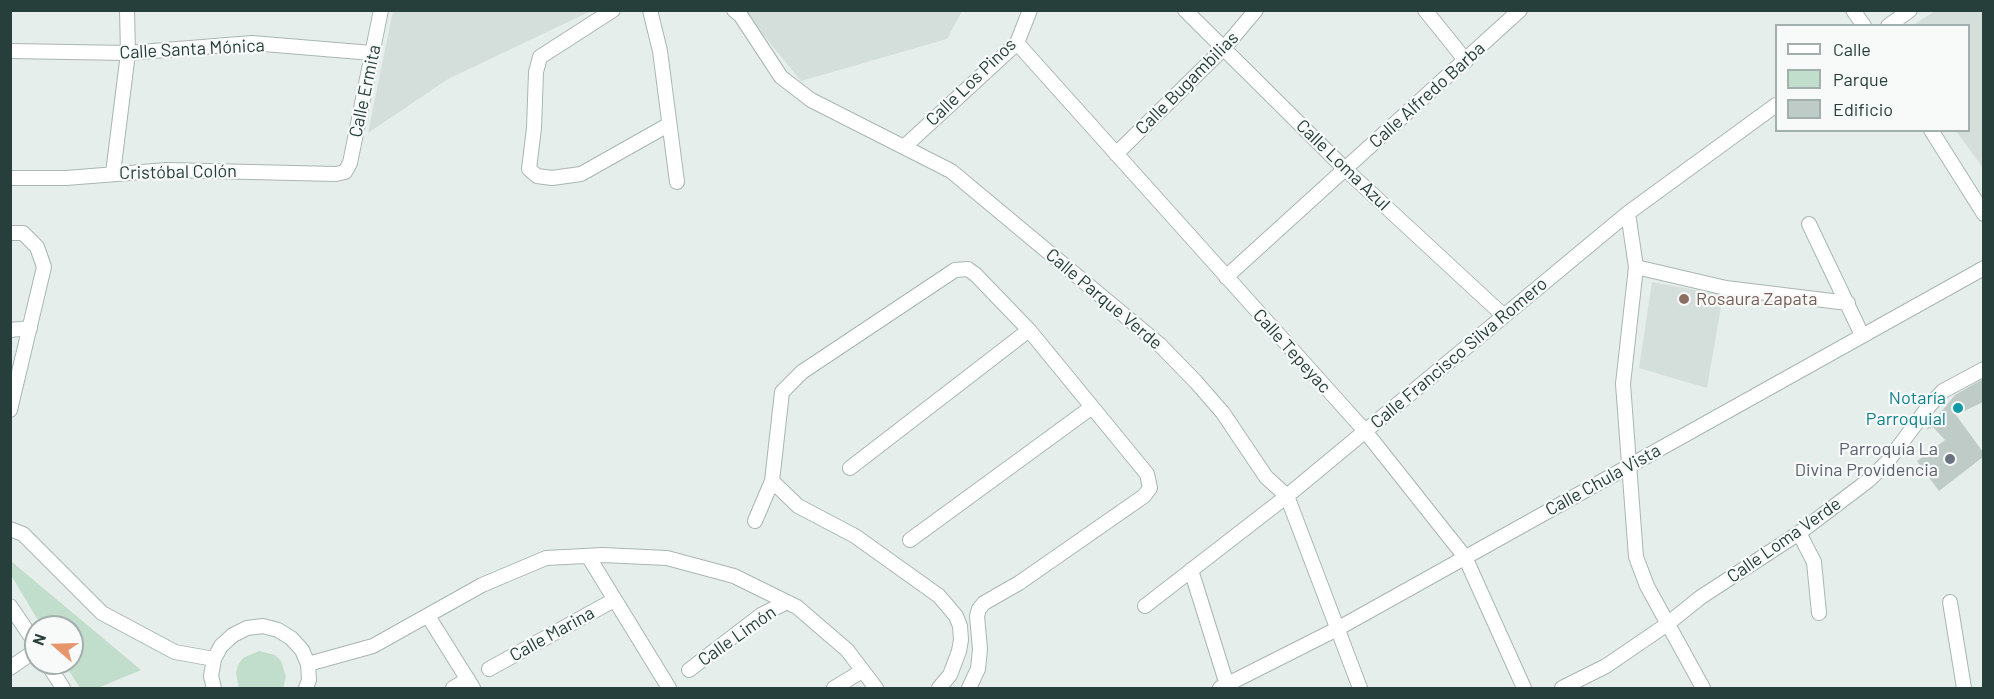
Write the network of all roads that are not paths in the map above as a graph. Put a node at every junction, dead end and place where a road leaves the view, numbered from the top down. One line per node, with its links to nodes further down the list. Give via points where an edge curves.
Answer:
1 (128, 10): 18 (street)
2 (381, 10): 19 (street, Calle Ermita)
3 (613, 10): 22 (street, via 540,57 529,169 537,176 552,178 581,174)
4 (651, 10): 22 (street)
5 (734, 10): 24 (street, Calle Parque Verde, via 781,76 811,100)
6 (1030, 10): 15 (street, Calle Los Pinos)
7 (1185, 10): 16 (street, Calle Loma Azul)
8 (1256, 10): 16 (street, Calle Bugambilias)
9 (1425, 10): 20 (street)
10 (1520, 10): 20 (street, Calle Alfredo Barba)
11 (1853, 10): 13 (street)
12 (1910, 10): 14 (street)
13 (1863, 24)
14 (1891, 24)
15 (1017, 43): 24 (street, Calle Los Pinos); 25 (street, Calle Tepeyac)
16 (1224, 48): 25 (street, Calle Bugambilias); 26 (street, Calle Loma Azul)
17 (10, 51): 18 (street, Calle Santa Mónica)
18 (128, 53): 19 (street, Calle Santa Mónica, via 252,43); 28 (street)
19 (372, 53): 27 (street, Calle Ermita)
20 (1466, 61): 26 (street, Calle Alfredo Barba)
21 (1775, 106): 31 (street, Calle Francisco Silva Romero)
22 (668, 125): 30 (street)
23 (1931, 132): 32 (street)
24 (904, 147): 51 (street, Calle Parque Verde, via 951,171 1160,345 1223,413 1266,477)
25 (1116, 154): 37 (street, Calle Tepeyac)
26 (1345, 169): 37 (street, Calle Alfredo Barba); 39 (street, Calle Loma Azul)
27 (345, 172): 28 (street, Cristóbal Colón)
28 (113, 173): 29 (street, Cristóbal Colón)
29 (10, 178)
30 (677, 182)
31 (1628, 213): 35 (street); 39 (street, Calle Francisco Silva Romero)
32 (1983, 214)
33 (1809, 224): 38 (street)
34 (17, 233): 40 (street, via 37,247 44,267)
35 (1636, 267): 38 (street, via 1726,288); 48 (street, via 1623,384)
36 (1983, 268): 43 (street, Calle Chula Vista)
37 (1226, 277): 47 (street, Calle Tepeyac)
38 (1848, 303): 43 (street)
39 (1504, 316): 47 (street, Calle Francisco Silva Romero)
40 (30, 328): 41 (street); 46 (street)
41 (10, 330)
42 (1029, 330): 45 (street); 49 (street); 50 (street, via 976,275 968,269 955,270 802,372 782,392)
43 (1863, 335): 48 (street, Calle Chula Vista)
44 (1983, 369): 54 (street, Calle Loma Verde, via 1943,391 1879,471)
45 (1092, 407): 55 (street); 87 (street, via 1147,474 1150,488 1019,583 984,603 979,609 978,669)
46 (10, 410)
47 (1365, 431): 51 (street, Calle Francisco Silva Romero); 57 (street, Calle Tepeyac)
48 (1628, 466): 57 (street, Calle Chula Vista); 66 (street, via 1636,557)
49 (850, 468)
50 (772, 481): 52 (street); 86 (street, via 798,506 855,536 939,596 956,616 960,626 959,651 950,675)
51 (1287, 496): 58 (street, Calle Francisco Silva Romero); 68 (street, Calle Parque Verde)
52 (755, 521)
53 (10, 529): 70 (street, via 23,534 102,613 175,652)
54 (1799, 533): 64 (street, via 1814,561); 66 (street, Calle Loma Verde, via 1701,597)
55 (910, 540)
56 (588, 556): 59 (street); 60 (street, via 667,558 734,576); 65 (street, via 546,558 482,585)
57 (1465, 557): 68 (street, Calle Chula Vista); 89 (street, Calle Tepeyac)
58 (1191, 570): 63 (street, Calle Francisco Silva Romero); 79 (street)
59 (614, 600): 73 (street, Calle Marina); 78 (street)
60 (787, 602): 74 (street, Calle Limón, via 761,615); 75 (street, via 847,650)
61 (1950, 602): 92 (street)
62 (10, 606): 67 (street)
63 (1145, 606)
64 (1820, 613)
65 (428, 616): 71 (street, via 373,646); 77 (street)
66 (1666, 625): 90 (street, Calle Loma Verde, via 1606,666); 91 (street)
67 (24, 626)
68 (1337, 629): 79 (street, Calle Chula Vista); 88 (street, Calle Parque Verde)
69 (24, 658): 72 (street)
70 (214, 659): 71 (street, via 233,635 263,626 291,638); 81 (street)
71 (308, 664): 82 (street)
72 (10, 668)
73 (489, 669)
74 (689, 670)
75 (862, 671): 84 (street); 85 (street)
76 (55, 675): 80 (street)
77 (471, 684): 83 (street)
78 (663, 687)
79 (1225, 687)
80 (63, 688)
81 (214, 688)
82 (306, 688)
83 (453, 688)
84 (834, 688)
85 (876, 688)
86 (939, 688)
87 (969, 688)
88 (1360, 688)
89 (1524, 688)
90 (1562, 688)
91 (1703, 688)
92 (1964, 688)

